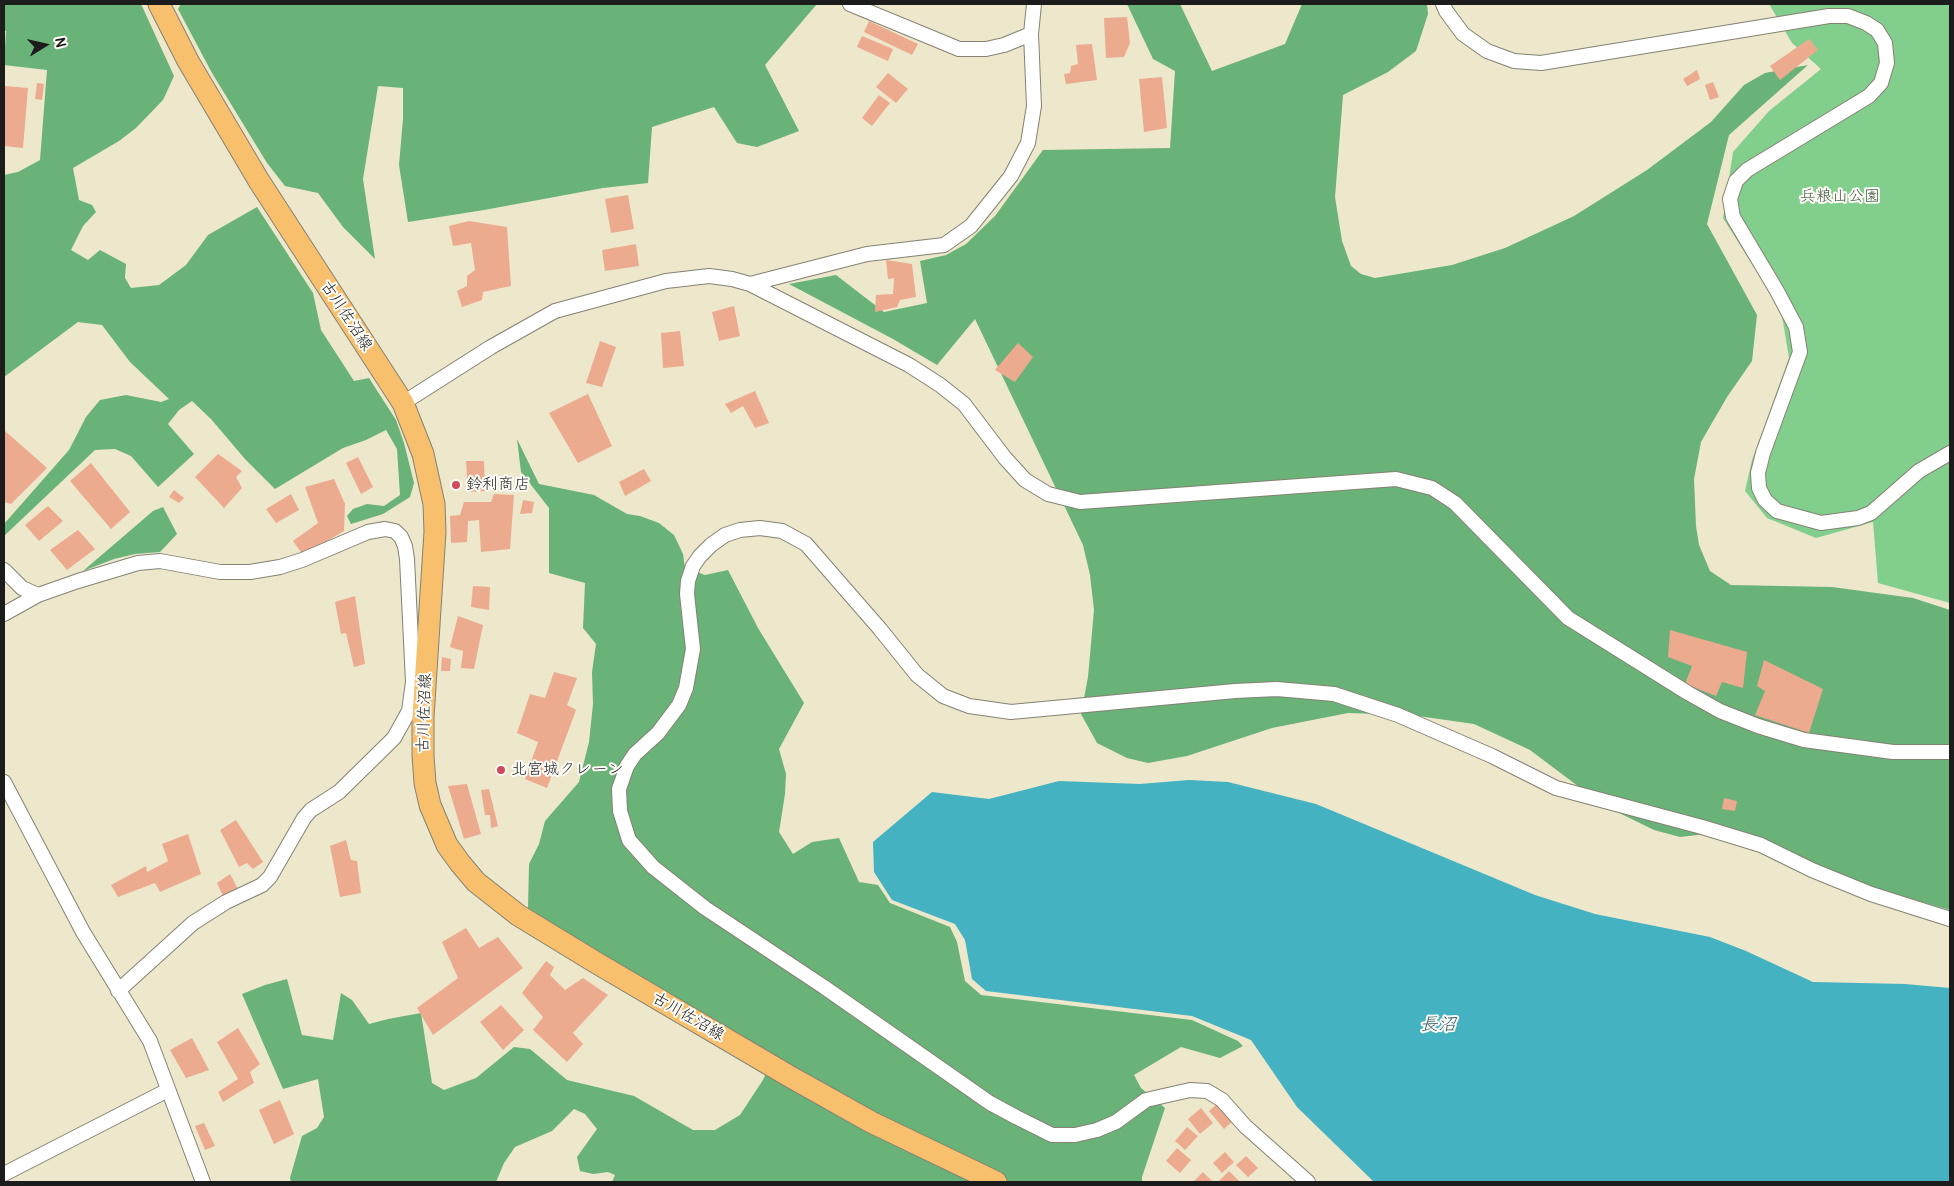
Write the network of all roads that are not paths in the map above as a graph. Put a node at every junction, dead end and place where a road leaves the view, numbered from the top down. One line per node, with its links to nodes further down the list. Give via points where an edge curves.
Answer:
1 (159, 4): 7 (main road, 古川佐沼線, via 188,61 250,166)
2 (850, 4): 5 (street, via 959,49 986,49)
3 (1034, 4): 5 (street)
4 (1443, 4): 8 (street, via 1463,34 1487,51 1514,62 1541,63 1829,16 1848,16 1877,30 1885,43 1887,63 1881,84 1868,96 1747,170 1736,181 1730,199 1733,218 1796,327 1800,352 1763,453 1758,473 1759,488 1765,500 1777,511 1821,523 1858,518 1870,513 1919,471)
5 (1030, 34): 6 (street, via 1034,106 1028,143 1011,176 971,226 944,245 867,254)
6 (750, 284): 7 (street, via 709,276 687,278 555,311 491,346); 13 (street, via 909,365 940,385 964,404 1026,480 1048,494 1080,502 1396,479 1432,488 1455,503 1568,618 1720,711 1804,740 1893,752)
7 (403, 402): 12 (main road, 古川佐沼線, via 423,454 434,504 434,561)
8 (1950, 453)
9 (4, 570): 10 (street, via 22,588)
10 (38, 595): 11 (street); 12 (street, via 138,563 160,561 220,572 280,567 368,532 395,531 405,546)
11 (4, 614)
12 (419, 683): 16 (street, via 394,738 339,792 311,810 270,877 257,888 226,902 193,923); 20 (main road, 古川佐沼線, via 422,756 430,805 447,845 482,887 525,919 789,1076 871,1122)
13 (1950, 752)
14 (4, 782): 16 (street)
15 (1950, 919): 21 (street, via 1871,894 1761,845 1556,788 1398,715 1334,694 1277,689 1235,690 1011,712 969,706 943,696 916,675 806,544 782,531 760,528 740,530 711,545 693,566 688,581 693,649 686,688 679,706 627,766 619,789 620,811 629,840 653,867 705,908 990,1103 1052,1135 1075,1135 1097,1130 1116,1122 1146,1100 1190,1090 1207,1092 1222,1100 1245,1126)
16 (118, 991): 17 (street, via 150,1041)
17 (168, 1090): 18 (street); 19 (street)
18 (4, 1174)
19 (203, 1182)
20 (996, 1182)
21 (1308, 1182)

